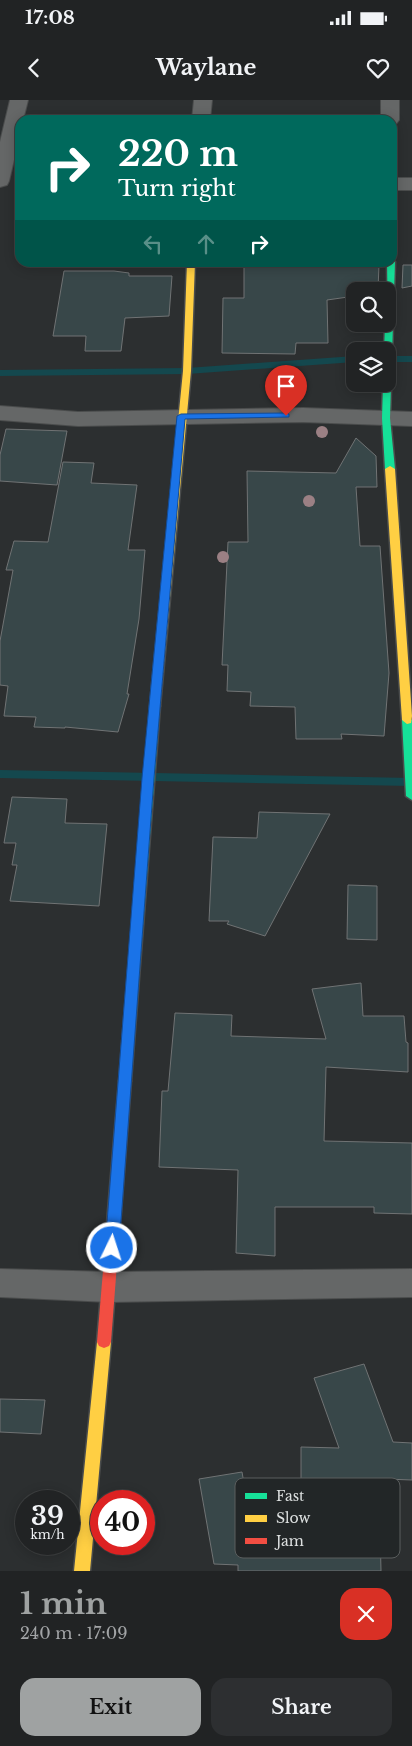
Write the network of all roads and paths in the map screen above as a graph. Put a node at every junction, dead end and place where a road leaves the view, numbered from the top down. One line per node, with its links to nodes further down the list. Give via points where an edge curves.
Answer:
1 (19, 100): 4 (street)
2 (203, 100): 5 (street)
3 (390, 100): 6 (street)
4 (16, 115)
5 (202, 115)
6 (390, 115)
7 (15, 121): 8 (street)
8 (5, 175)
9 (397, 184): 10 (street)
10 (412, 184)
11 (191, 267): 14 (street, via 187,371)
12 (391, 267): 15 (street)
13 (0, 413): 14 (street, via 78,419)
14 (181, 416): 15 (street); 20 (street, via 148,778)
15 (386, 418): 16 (street); 17 (street)
16 (412, 419)
17 (412, 796)
18 (412, 1282): 20 (street)
19 (0, 1283): 20 (street)
20 (109, 1287): 21 (street)
21 (82, 1571)

